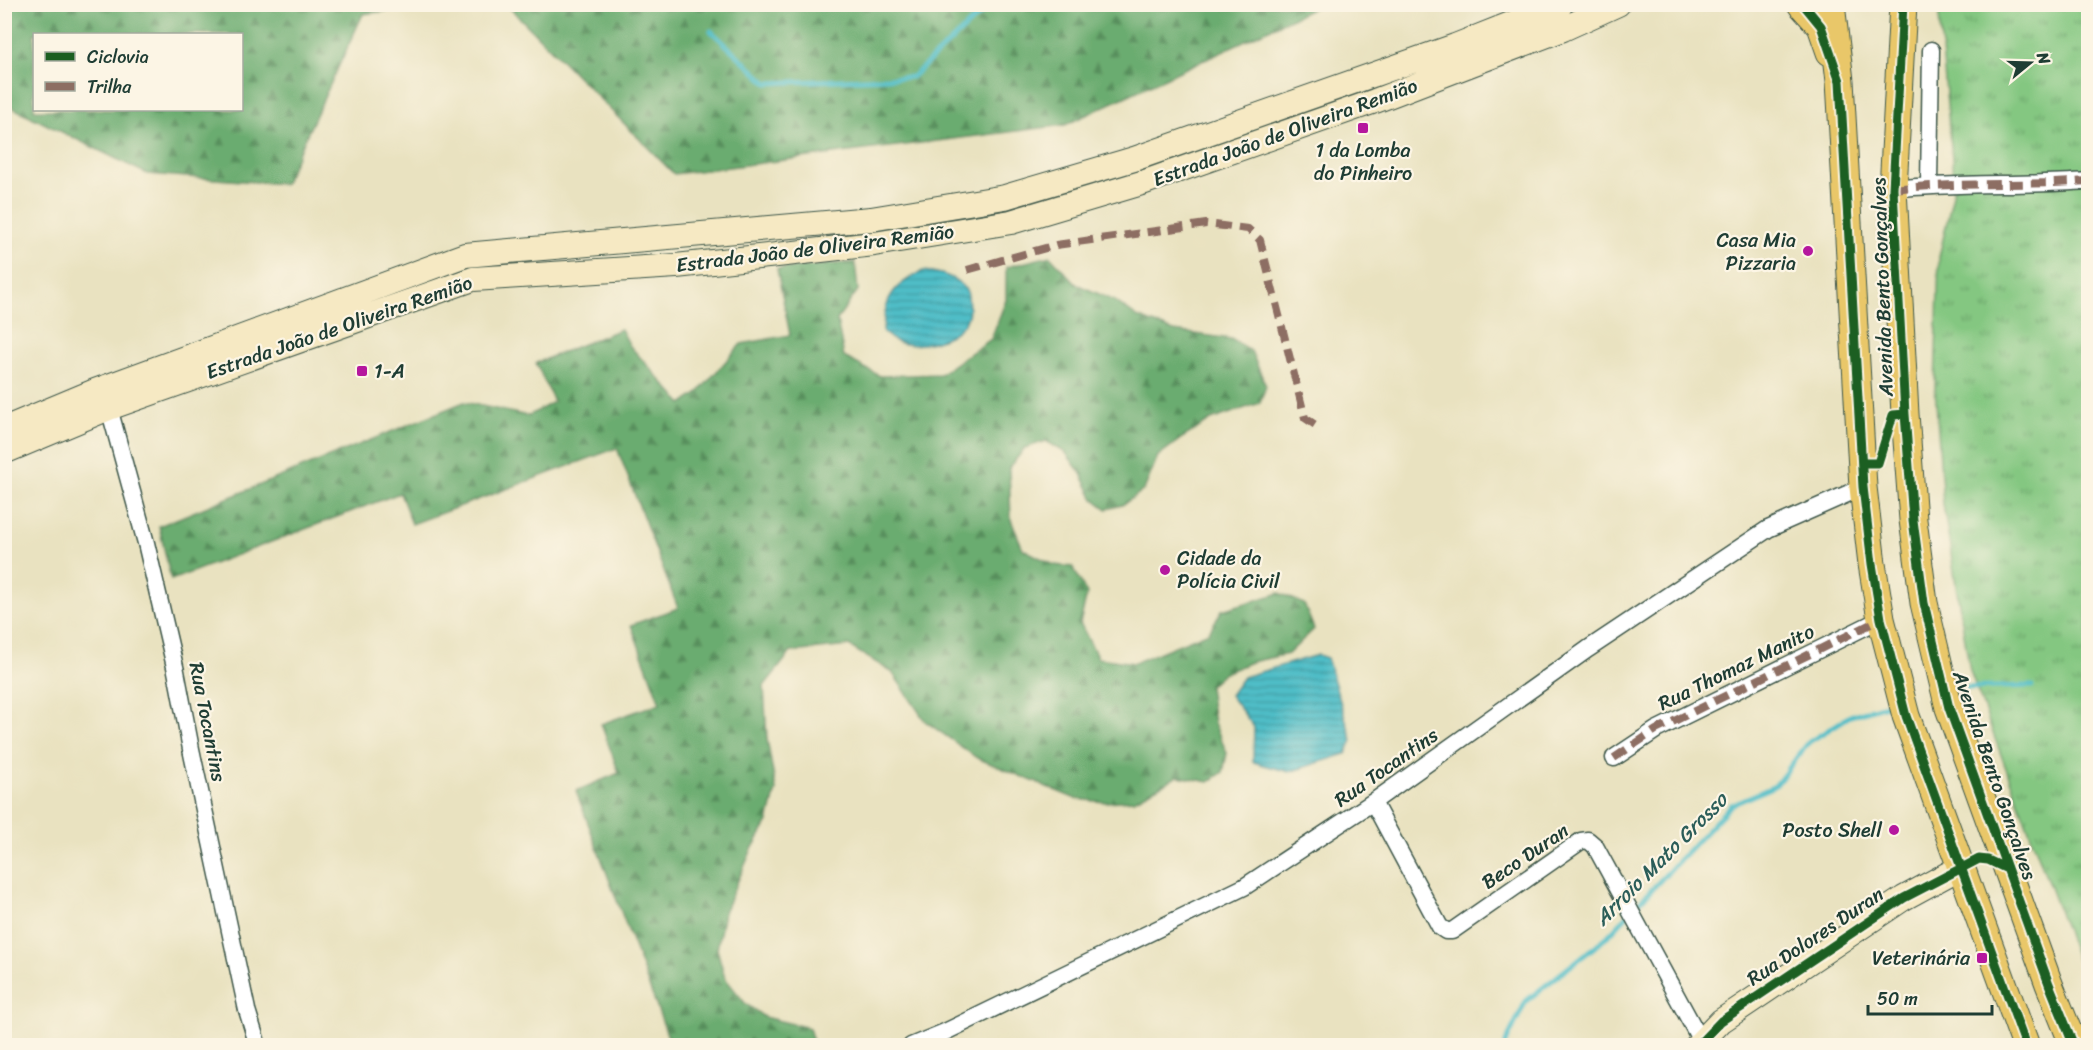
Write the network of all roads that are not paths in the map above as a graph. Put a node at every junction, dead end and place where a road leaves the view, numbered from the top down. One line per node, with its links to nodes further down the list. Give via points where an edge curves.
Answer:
1 (1561, 4): 12 (main road, Estrada João de Oliveira Remião, via 1434,54 1145,155 1005,197 871,219 465,255 95,391)
2 (1618, 4): 11 (main road, Estrada João de Oliveira Remião, via 1376,101 1145,182 1011,222 874,244 676,266 473,279)
3 (1801, 4): 7 (main road, via 1821,26)
4 (1831, 4): 7 (main road, Avenida Bento Gonçalves)
5 (1903, 4): 10 (main road, Avenida Bento Gonçalves)
6 (1930, 50): 9 (street)
7 (1840, 81): 14 (main road, Avenida Bento Gonçalves)
8 (2088, 181): 9 (street)
9 (1929, 185): 10 (street)
10 (1893, 189): 19 (main road, Avenida Bento Gonçalves, via 1905,414 1924,603 1949,708)
11 (110, 408): 13 (main road, Estrada João de Oliveira Remião); 21 (street, Rua Tocantins, via 176,670)
12 (4, 429)
13 (4, 452)
14 (1863, 487): 15 (main road, Avenida Bento Gonçalves); 17 (street, Rua Tocantins, via 1768,529 1588,649)
15 (1881, 619): 16 (street, Rua Thomaz Manito, via 1656,730); 18 (main road, Avenida Bento Gonçalves, via 1906,716)
16 (1614, 758)
17 (1373, 802): 20 (street, Beco Duran, via 1440,927 1446,931 1452,931 1588,840 1595,846); 22 (street, Rua Tocantins, via 1244,888)
18 (1961, 867): 19 (main road, via 1988,860); 20 (main road, Rua Dolores Duran, via 1904,898 1721,1022); 23 (main road, Avenida Bento Gonçalves)
19 (2007, 869): 24 (main road, Avenida Bento Gonçalves)
20 (1699, 1043)
21 (258, 1046)
22 (911, 1046)
23 (2026, 1046)
24 (2074, 1046)

